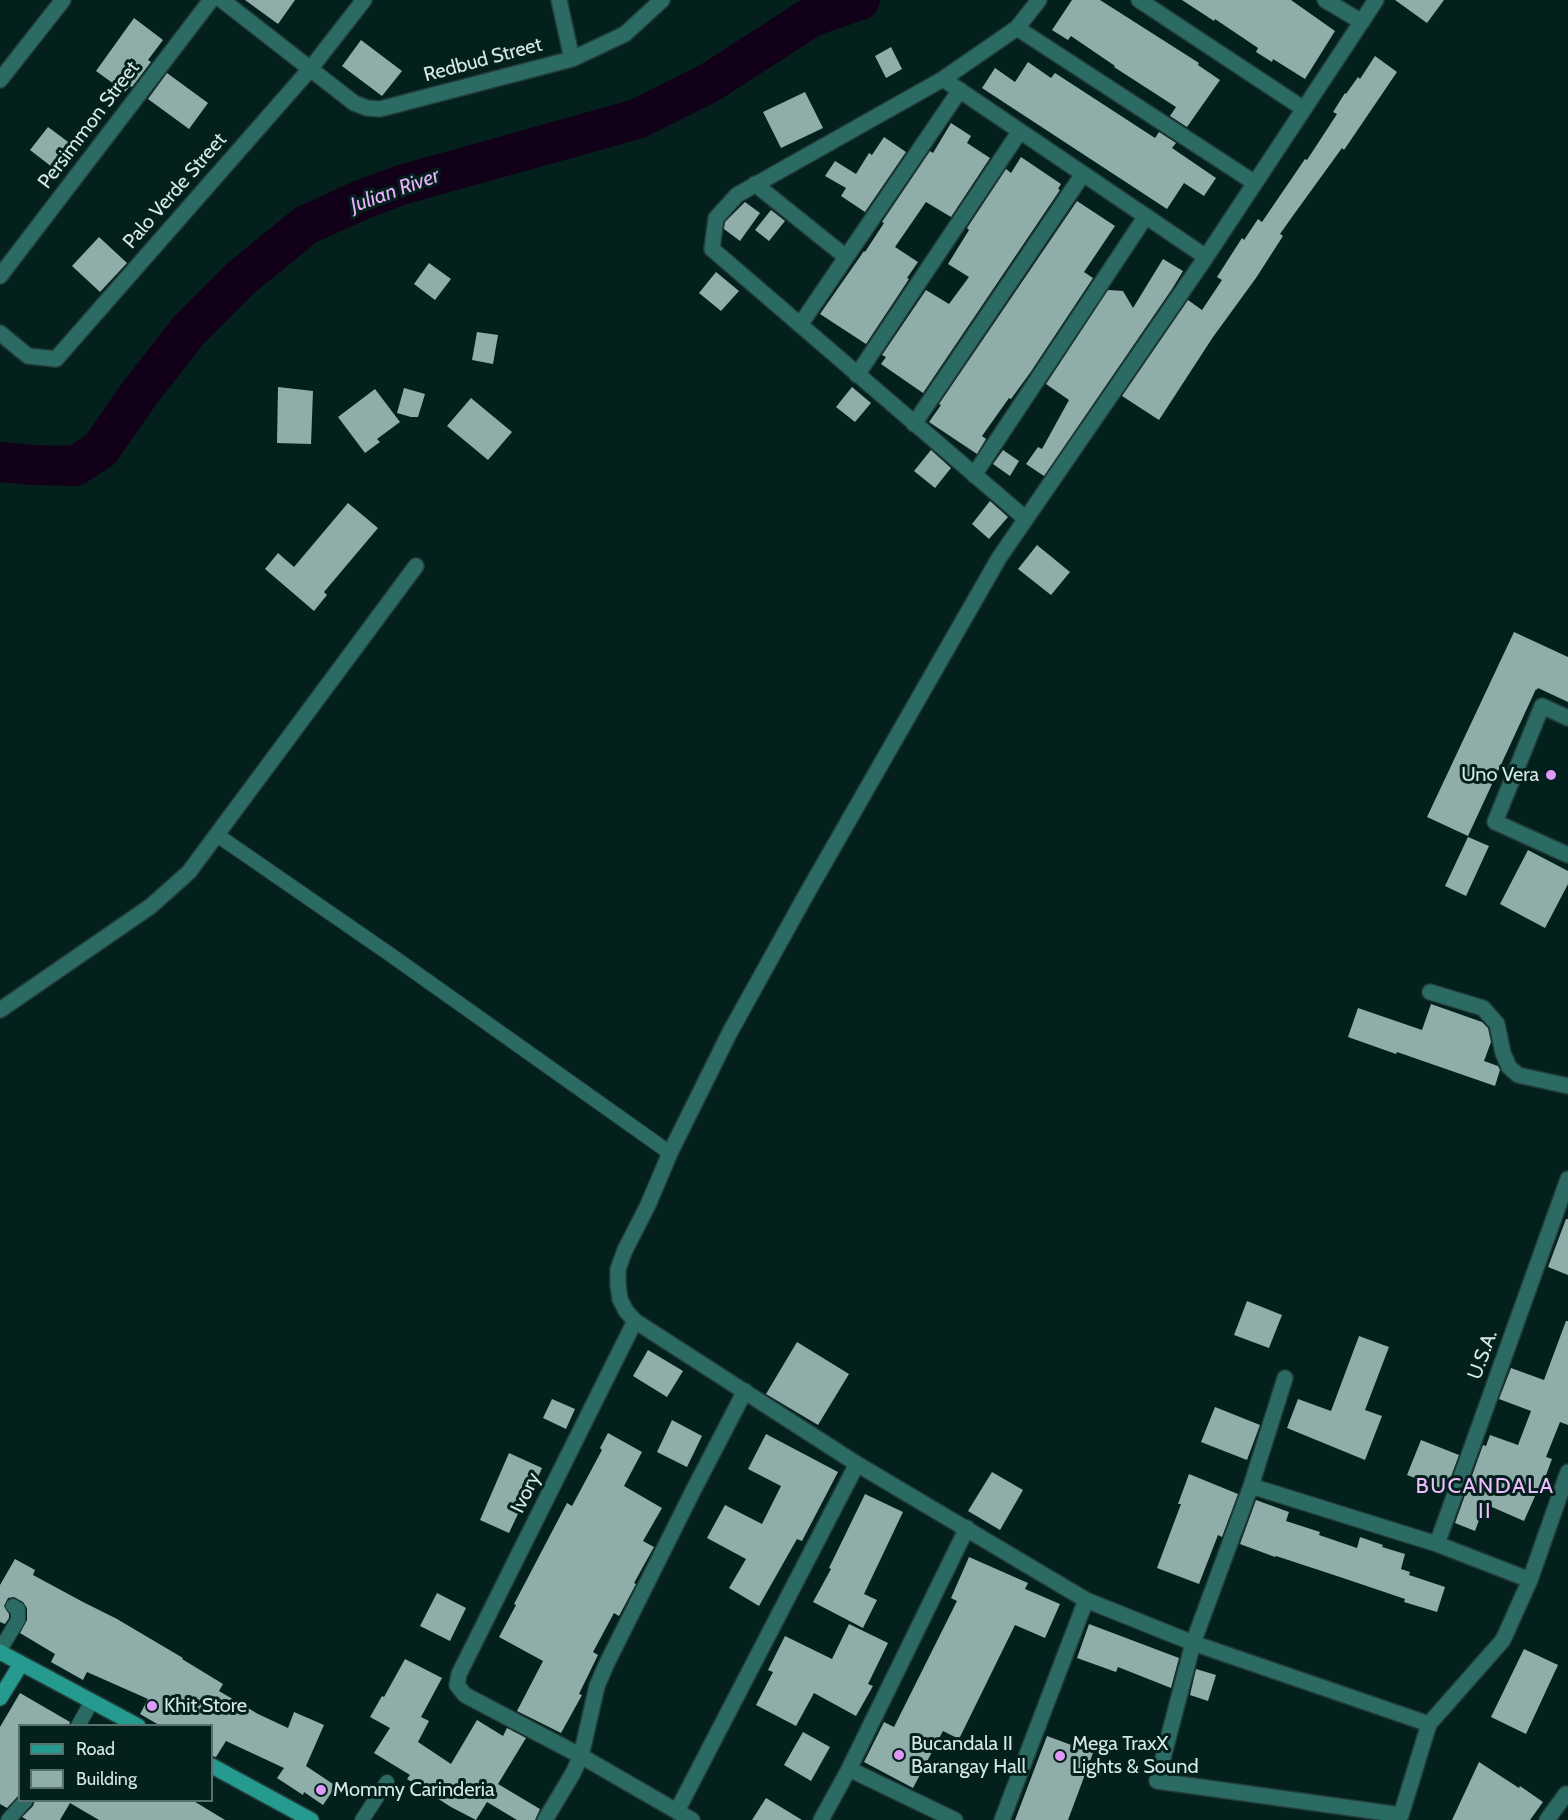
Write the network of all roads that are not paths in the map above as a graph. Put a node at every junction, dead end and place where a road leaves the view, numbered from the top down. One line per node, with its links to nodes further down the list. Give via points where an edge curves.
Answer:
1 (63, 0): 16 (street)
2 (211, 0): 26 (street, Persimmon Street)
3 (222, 0): 14 (street, Redbud Street)
4 (364, 0): 14 (street, Palo Verde Street)
5 (559, 0): 13 (street)
6 (662, 0): 13 (street, Redbud Street, via 625,34)
7 (1039, 0): 12 (street)
8 (1140, 0): 18 (street)
9 (1325, 0): 11 (street)
10 (1376, 0): 11 (street)
11 (1362, 22): 18 (street)
12 (1017, 28): 15 (street); 21 (street)
13 (572, 59): 14 (street, Redbud Street, via 380,109 354,103)
14 (311, 68): 28 (street, Palo Verde Street, via 56,359 28,356)
15 (943, 79): 17 (street); 22 (street)
16 (0, 80)
17 (960, 90): 19 (street); 24 (street)
18 (1304, 108): 21 (street)
19 (1020, 131): 20 (street); 29 (street)
20 (1083, 174): 23 (street); 30 (street)
21 (1256, 183): 25 (street)
22 (755, 184): 24 (street); 27 (street, via 737,195 716,218 712,249)
23 (1146, 216): 25 (street); 31 (street)
24 (846, 257): 27 (street)
25 (1206, 257): 32 (street)
26 (0, 276)
27 (800, 325): 29 (street)
28 (0, 333)
29 (857, 375): 30 (street)
30 (914, 424): 31 (street)
31 (974, 475): 32 (street)
32 (1026, 519): 40 (street, via 999,558 801,905 730,1032)
33 (416, 566): 35 (street)
34 (1568, 718): 36 (street, via 1542,706 1495,822)
35 (218, 835): 38 (street, via 189,872 151,906); 40 (lane)
36 (1568, 855)
37 (1430, 992): 39 (street, via 1483,1008 1497,1024 1503,1053 1518,1075)
38 (0, 1010)
39 (1568, 1086)
40 (670, 1153): 42 (street, via 618,1269 620,1299)
41 (1568, 1179): 49 (street, U.S.A.)
42 (635, 1321): 44 (street); 61 (street, Ivory, via 459,1674 458,1685 465,1695)
43 (1286, 1378): 47 (street)
44 (745, 1391): 45 (street); 61 (street, via 597,1686)
45 (857, 1464): 48 (street); 67 (street)
46 (1566, 1482): 50 (street)
47 (1251, 1486): 49 (street); 53 (street)
48 (967, 1528): 51 (street); 63 (street)
49 (1437, 1544): 50 (street)
50 (1530, 1580): 60 (street, via 1503,1640)
51 (1086, 1600): 53 (street); 75 (street)
52 (13, 1606): 54 (lane, via 18,1609 18,1620)
53 (1192, 1643): 60 (street); 60 (street, via 1157,1781 1401,1815)
54 (0, 1651): 55 (main road)
55 (21, 1664): 56 (main road); 57 (main road)
56 (0, 1698)
57 (92, 1701): 58 (lane); 59 (main road)
58 (79, 1724)
59 (136, 1724)
60 (1429, 1724)
61 (581, 1756): 67 (street); 71 (street)
62 (213, 1767): 68 (main road)
63 (849, 1769): 73 (street); 74 (street)
64 (387, 1782): 70 (lane)
65 (1566, 1794): 76 (street)
66 (24, 1802): 69 (lane)
67 (677, 1811): 72 (street)
68 (305, 1819)
69 (8, 1820)
70 (362, 1820)
71 (545, 1820)
72 (692, 1820)
73 (821, 1820)
74 (955, 1820)
75 (1002, 1820)
76 (1546, 1820)

